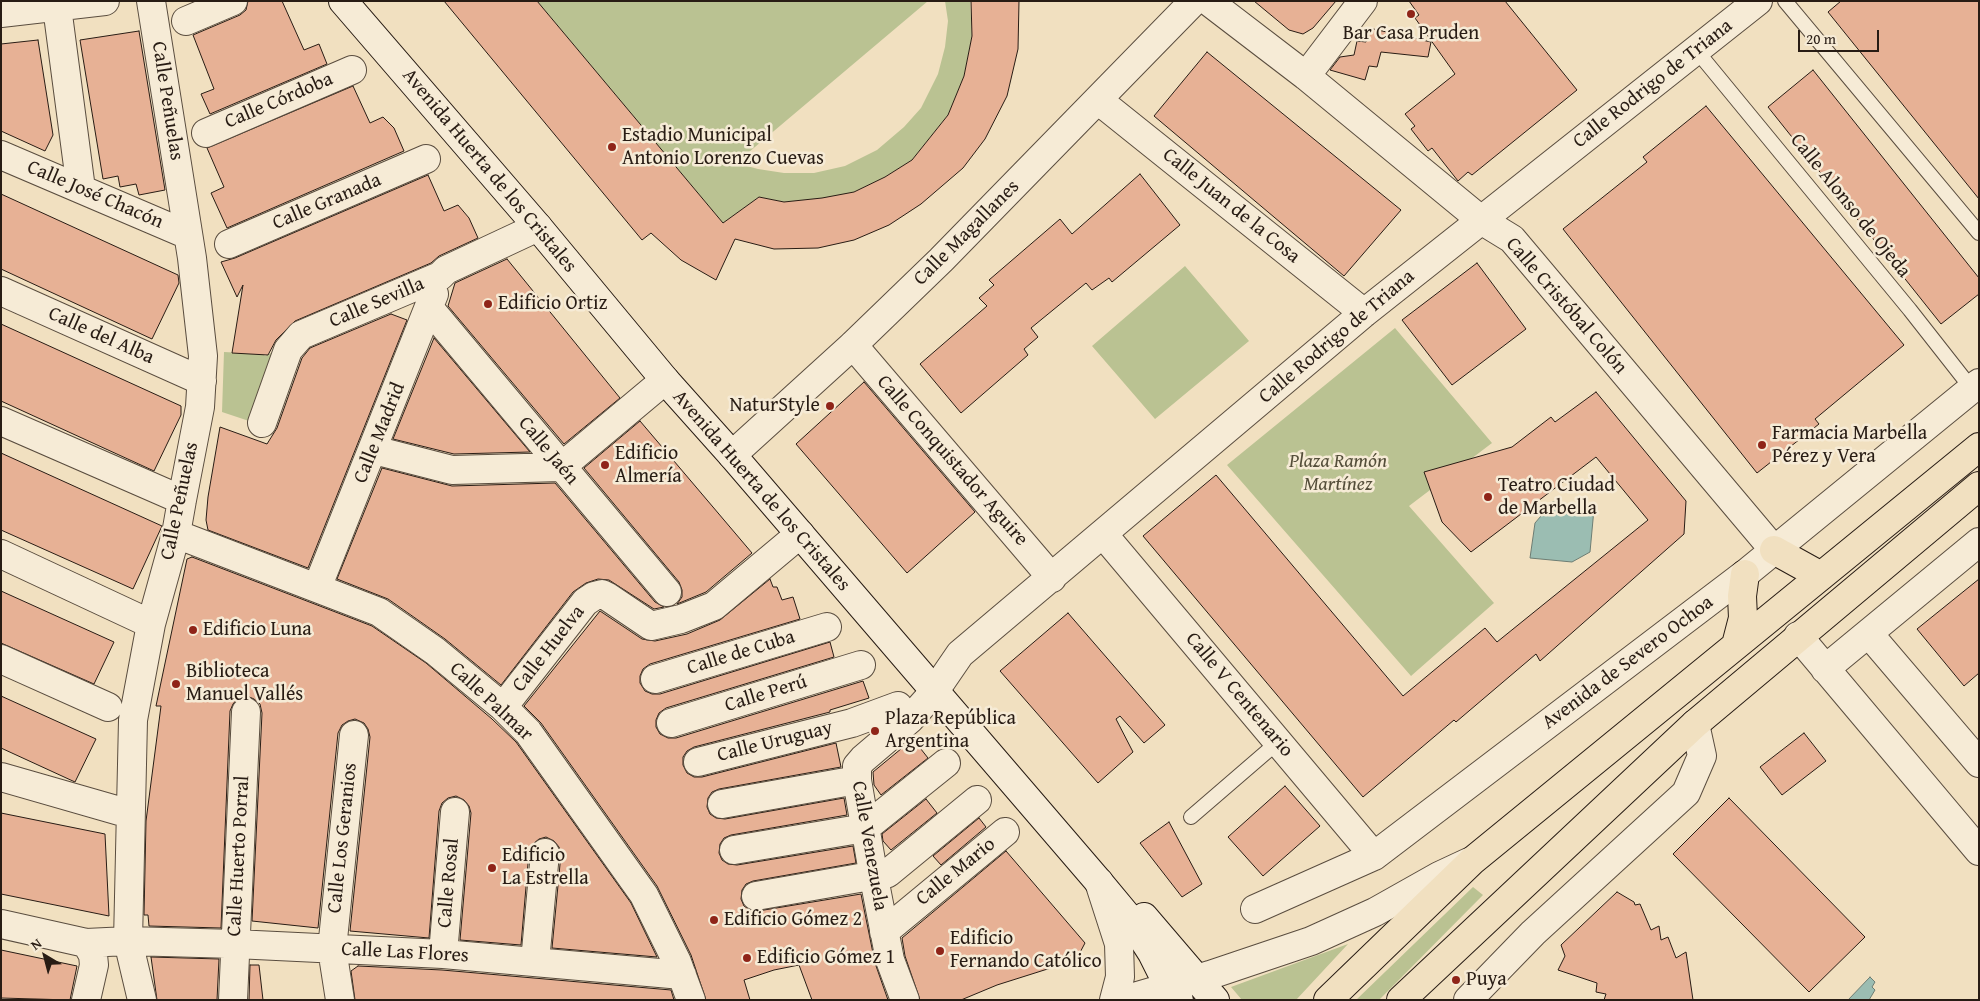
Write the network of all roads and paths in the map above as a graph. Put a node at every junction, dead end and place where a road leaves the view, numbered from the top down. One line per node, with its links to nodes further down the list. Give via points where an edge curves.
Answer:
1 (105, 1): 10 (street)
2 (151, 1): 24 (street, Calle Peñuelas)
3 (233, 1): 12 (street)
4 (344, 1): 22 (street, Avenida Huerta de los Cristales)
5 (1194, 1): 16 (street, Calle Magallanes)
6 (1208, 1): 15 (street, Calle Cristóbal Colón)
7 (1363, 1): 15 (street)
8 (1758, 1): 13 (street, Calle Rodrigo de Triana)
9 (1785, 1): 23 (lane)
10 (57, 7): 11 (street); 20 (street)
11 (1, 13)
12 (186, 21)
13 (1696, 50): 21 (street, Calle Rodrigo de Triana); 33 (lane, Calle Alonso de Ojeda)
14 (352, 70): 17 (street, Calle Córdoba)
15 (1306, 76): 21 (street, Calle Cristóbal Colón)
16 (1098, 100): 29 (street, Calle Juan de la Cosa); 30 (street, Calle Magallanes)
17 (206, 133)
18 (1, 155): 20 (street, Calle José Chacón)
19 (426, 159): 25 (street, Calle Granada)
20 (81, 189): 24 (street, Calle José Chacón)
21 (1481, 220): 29 (street, Calle Rodrigo de Triana); 46 (street, Calle Cristóbal Colón, via 1512,240)
22 (538, 227): 26 (street, Calle Sevilla, via 446,270); 31 (street, Avenida Huerta de los Cristales)
23 (1979, 233)
24 (188, 235): 32 (street, Calle Peñuelas, via 203,356)
25 (229, 244)
26 (440, 276): 28 (street, Calle Madrid); 35 (street, Calle Sevilla, via 301,336 288,350)
27 (1, 291): 32 (street, Calle del Alba)
28 (430, 309): 37 (street, Calle Madrid); 39 (street, Calle Jaén)
29 (1364, 312): 44 (street, Calle Rodrigo de Triana)
30 (853, 345): 38 (street, Calle Magallanes); 50 (street, Calle Conquistador Aguire)
31 (664, 380): 38 (street, Avenida Huerta de los Cristales); 39 (street)
32 (202, 381): 41 (street, Calle Peñuelas)
33 (1975, 386): 46 (street, Avenida de Severo Ochoa)
34 (1, 421): 41 (street)
35 (262, 423)
36 (1979, 447): 49 (main road)
37 (374, 450): 39 (street, via 452,470); 51 (street, Calle Madrid)
38 (732, 455): 43 (street, Avenida Huerta de los Cristales)
39 (561, 467): 52 (street, Calle Jaén)
40 (1979, 486): 56 (main road)
41 (182, 500): 42 (street, Calle Peñuelas)
42 (176, 534): 51 (street, Calle Palmar); 53 (street, Calle Peñuelas)
43 (800, 534): 62 (street, Avenida Huerta de los Cristales); 65 (street, Calle Huelva, via 714,606 659,626 652,626 602,594 594,596)
44 (1103, 534): 50 (street, Calle Rodrigo de Triana); 70 (street, Calle V Centenario)
45 (1979, 542): 55 (street)
46 (1774, 550): 48 (street, Avenida de Severo Ochoa); 49 (main road)
47 (1, 554): 53 (street)
48 (1745, 574): 57 (main road, via 1743,618); 86 (street, Avenida de Severo Ochoa)
49 (1821, 576): 57 (main road)
50 (1052, 578): 62 (street, Calle Rodrigo de Triana, via 960,654)
51 (317, 588): 65 (street, Calle Palmar, via 379,612 405,628)
52 (667, 592)
53 (151, 624): 79 (street, Calle Peñuelas, via 134,720)
54 (827, 627): 61 (street, Calle de Cuba)
55 (1869, 634): 60 (street); 73 (street)
56 (1798, 636): 60 (street); 68 (main road)
57 (1736, 646): 87 (main road)
58 (1, 659): 64 (street)
59 (861, 665): 67 (street, Calle Perú)
60 (1825, 669): 84 (street)
61 (655, 679)
62 (934, 692): 75 (street, Calle Venezuela, via 910,719 862,759 857,766); 89 (street, Avenida Huerta de los Cristales)
63 (898, 706): 71 (street, Calle Uruguay, via 852,723)
64 (108, 707)
65 (503, 708): 101 (street, Calle Palmar, via 528,732 644,895)
66 (246, 712): 96 (street, Calle Huerto Porral)
67 (671, 723)
68 (1695, 724): 112 (main road); 113 (street, via 1702,756 1686,793 1532,933)
69 (354, 735): 97 (street, Calle Los Geranios)
70 (1278, 742): 80 (lane); 86 (street, Calle V Centenario)
71 (698, 762)
72 (946, 763): 81 (street, via 888,810)
73 (1979, 764)
74 (1, 777): 79 (street)
75 (857, 780): 77 (street); 81 (street, Calle Venezuela)
76 (977, 800): 88 (street, via 899,865)
77 (722, 804)
78 (455, 812): 98 (street, Calle Rosal)
79 (130, 814): 94 (street, Calle Peñuelas)
80 (1191, 817)
81 (853, 829): 83 (street); 88 (street, Calle Venezuela)
82 (1005, 832): 93 (street, Calle Mario)
83 (734, 850)
84 (1979, 851)
85 (544, 853): 99 (street)
86 (1374, 856): 91 (street, Avenida de Severo Ochoa)
87 (1472, 860): 100 (street, via 1341,928 1258,960); 111 (main road)
88 (874, 878): 90 (street, via 865,876); 93 (street, Calle Venezuela)
89 (1098, 880): 100 (street, via 1132,904); 102 (street, Avenida Huerta de los Cristales, via 1132,922); 108 (street, via 1120,944 1120,977)
90 (770, 900)
91 (1255, 909)
92 (1, 924): 95 (street, Calle Las Flores)
93 (884, 932): 107 (street, Calle Venezuela, via 890,960)
94 (128, 941): 95 (street, Calle Las Flores); 96 (street, Calle Las Flores); 104 (street, Calle Peñuelas)
95 (86, 943): 103 (street, via 94,964)
96 (235, 944): 97 (street, Calle Las Flores); 105 (street, Calle Huerto Porral)
97 (332, 949): 98 (street, Calle Las Flores); 106 (street, Calle Los Geranios)
98 (443, 954): 99 (street, Calle Las Flores)
99 (535, 962): 101 (street, Calle Las Flores)
100 (1198, 978): 102 (street); 110 (street)
101 (687, 987)
102 (1174, 993): 109 (street)
103 (86, 1000)
104 (142, 1000)
105 (233, 1000)
106 (340, 1000)
107 (905, 1000)
108 (1114, 1000)
109 (1124, 1000)
110 (1215, 1000)
111 (1328, 1000)
112 (1401, 1000)
113 (1468, 1000)

